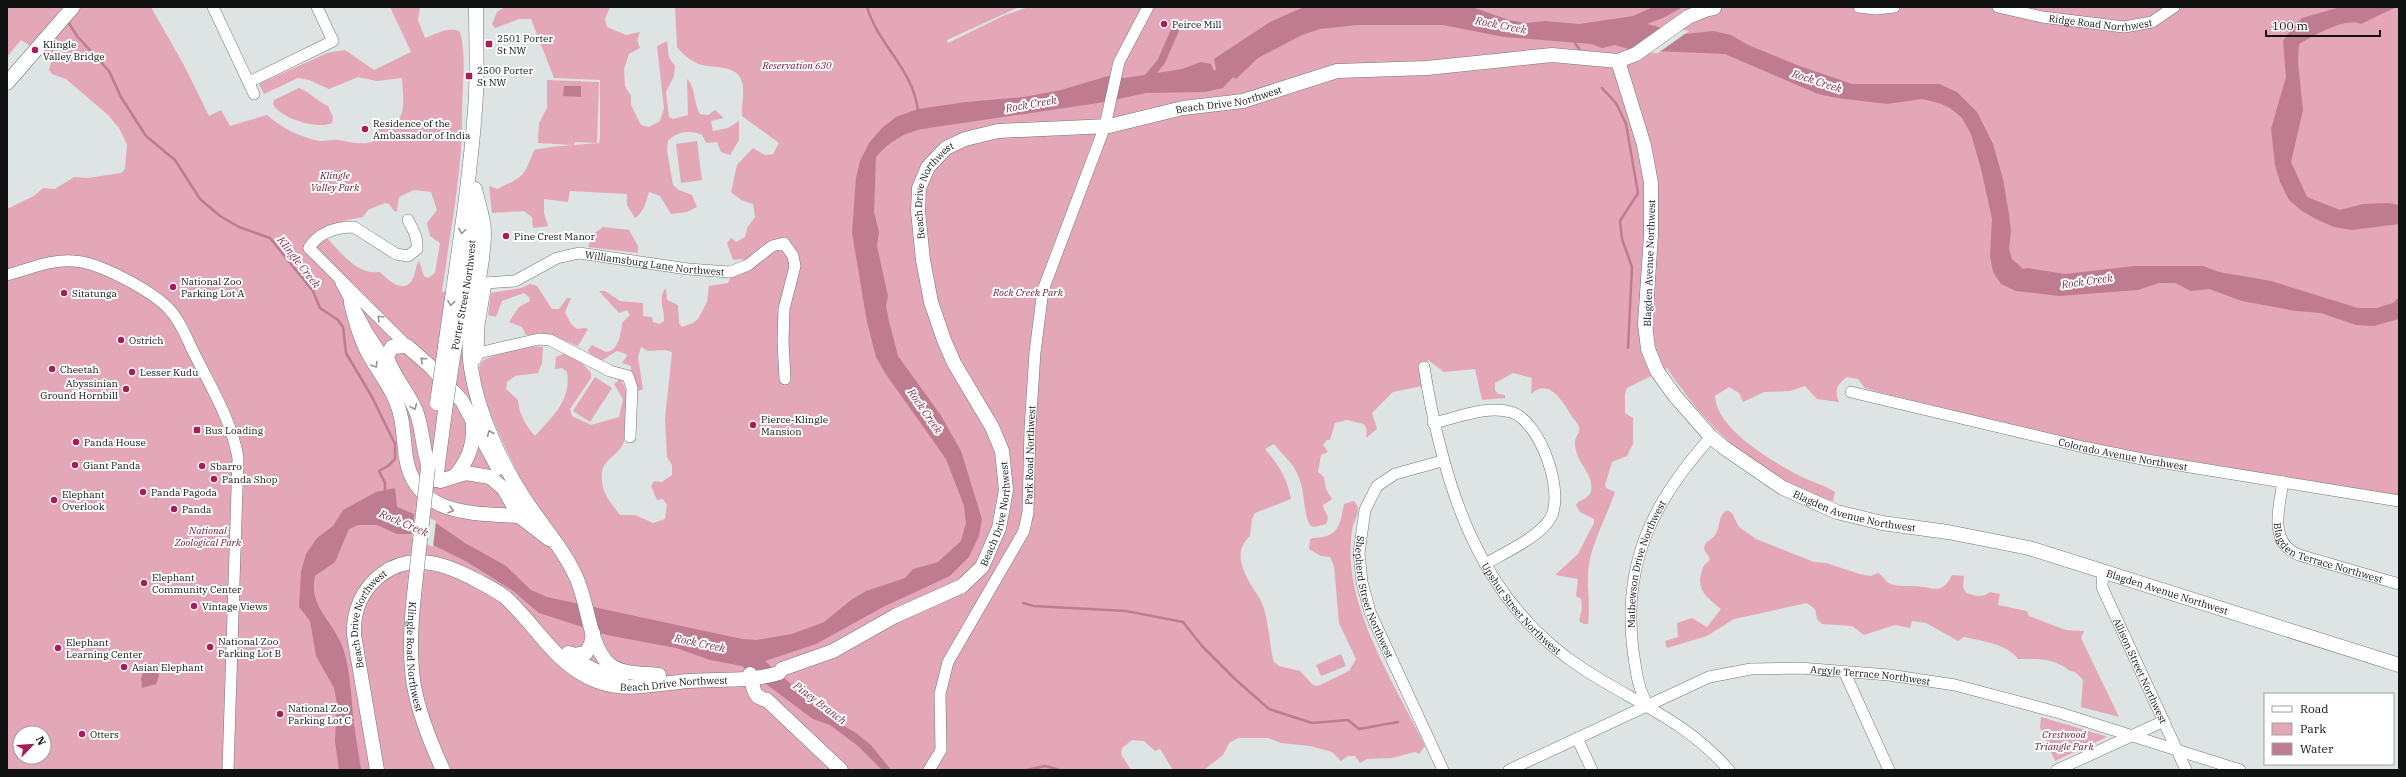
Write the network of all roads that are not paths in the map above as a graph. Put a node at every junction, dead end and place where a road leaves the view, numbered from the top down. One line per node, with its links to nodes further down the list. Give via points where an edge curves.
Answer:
1 (73, 7): 12 (main road)
2 (214, 7): 13 (street)
3 (317, 7): 13 (street, via 333,41)
4 (476, 7): 15 (main road, Porter Street Northwest)
5 (1148, 7): 16 (street, Park Road Northwest, via 1118,64)
6 (1859, 7): 7 (street)
7 (1894, 7)
8 (1998, 7): 9 (street, Ridge Road Northwest, via 2042,17 2124,27 2152,22)
9 (2174, 7)
10 (1714, 11): 11 (main road, Beach Drive Northwest, via 1691,19 1639,56)
11 (1619, 65): 16 (main road, Beach Drive Northwest, via 1595,67 1566,57 1536,56 1427,68 1337,71 1249,100); 32 (main road, Blagden Avenue Northwest, via 1644,145 1650,180 1651,235 1645,324 1648,350 1661,377)
12 (8, 82)
13 (249, 82): 14 (street)
14 (254, 94)
15 (476, 109): 20 (main road, Porter Street Northwest, one-way to 20, via 464,217); 20 (main road, Porter Street Northwest, via 475,189 484,232)
16 (1107, 121): 51 (main road, Beach Drive Northwest, via 1008,130 975,136 950,146 938,155 928,167 920,184 918,200 921,247 928,290 938,325 951,356 989,421 1002,451 1006,490 1001,521 984,563 962,586 895,616 833,651 782,669 779,673); 64 (street, Park Road Northwest, via 1049,272 1041,300 1030,422 1028,512 1024,531 1017,547 958,643 946,669 940,694 942,743 938,759)
17 (408, 220): 18 (street, via 416,236 417,245 408,256 396,254 354,227 331,230 320,235 309,248)
18 (332, 269): 21 (street); 22 (street, one-way to 18)
19 (7, 275): 59 (street, via 48,262 76,261 94,265 154,295 178,319 230,428 238,458)
20 (472, 281): 23 (street, Porter Street Northwest, via 479,324); 25 (main road, via 469,338); 27 (street, Williamsburg Lane Northwest, via 515,281 557,258 579,253 688,269 730,272 748,265 772,246 784,243 793,256 795,266 784,309 782,342); 34 (main road, Porter Street Northwest, bridge, via 449,352)
21 (351, 303): 24 (street); 39 (main road, one-way to 39, via 361,338 399,409 407,459 415,481 436,502 451,510)
22 (407, 346): 24 (main road, via 392,346 387,356); 29 (main road, one-way to 22, via 458,396)
23 (478, 353): 25 (street, Porter Street Northwest); 31 (street, via 539,339 550,340 610,371 623,373 628,376 632,388)
24 (389, 364): 34 (main road, one-way to 34, via 416,410)
25 (471, 366): 39 (main road, one-way to 25, via 485,420)
26 (1424, 367): 30 (street, Upshur Street Northwest)
27 (785, 379)
28 (1851, 392): 37 (street, Colorado Avenue Northwest, via 2083,447)
29 (473, 423): 35 (main road, via 470,455); 39 (main road, via 492,460)
30 (1433, 423): 33 (street, Upshur Street Northwest); 40 (street, via 1489,410 1511,412 1530,425 1543,451 1555,488 1553,513 1538,532)
31 (630, 437)
32 (1711, 437): 41 (main road, Blagden Avenue Northwest, via 1755,471 1783,488 1837,512 1882,523 2029,548); 54 (street, Mathewson Drive Northwest, via 1666,493 1650,526 1638,560 1631,623 1640,690)
33 (1442, 461): 40 (street, Upshur Street Northwest, via 1464,521); 65 (street, Shepherd Street Northwest, via 1395,474 1377,486 1365,510 1359,553 1362,582 1370,612)
34 (431, 462): 36 (main road); 43 (main road, Klingle Road Northwest, bridge)
35 (454, 476): 36 (main road, via 442,481); 39 (main road, via 472,473 490,477)
36 (436, 480): 43 (main road, Klingle Road Northwest)
37 (2284, 482): 38 (street, Colorado Avenue Northwest); 42 (street, Blagden Terrace Northwest, via 2278,524 2282,539 2289,549 2299,555)
38 (2399, 502)
39 (526, 509): 45 (main road, via 559,547 580,587)
40 (1486, 564): 54 (street, Upshur Street Northwest, via 1517,608 1552,644 1589,673)
41 (2103, 570): 47 (main road, Blagden Avenue Northwest); 55 (street, Allison Street Northwest, via 2102,587)
42 (2399, 584)
43 (418, 596): 61 (main road, Klingle Road Northwest, via 410,642 414,689 420,717); 62 (main road, Klingle Road Northwest, via 418,681 428,720)
44 (519, 612): 46 (main road, Beach Drive Northwest, via 543,629); 49 (main road, Beach Drive Northwest, via 553,651); 60 (main road, Beach Drive Northwest, via 498,592 439,563 402,564 383,573 372,582 358,604 354,628)
45 (593, 633): 46 (main road, via 586,653); 49 (main road, via 595,650); 50 (main road, via 604,659 612,666 627,671)
46 (568, 653): 49 (main road, Beach Drive Northwest)
47 (2399, 665)
48 (1844, 671): 54 (street, Argyle Terrace Northwest, via 1799,668 1736,671 1700,681); 56 (street, Argyle Terrace Northwest, via 1954,685 2054,711); 69 (street)
49 (589, 673): 50 (main road, Beach Drive Northwest); 52 (main road, Beach Drive Northwest, via 607,684 627,687)
50 (659, 674): 51 (main road, Beach Drive Northwest)
51 (753, 676): 52 (main road, Beach Drive Northwest); 53 (main road, via 753,691)
52 (685, 682): 53 (main road, via 726,686)
53 (762, 698): 63 (main road)
54 (1648, 705): 57 (street, Argyle Terrace Northwest); 68 (street, Upshur Street Northwest, via 1684,729)
55 (2164, 721): 56 (street); 58 (street, Allison Street Northwest)
56 (2132, 735): 58 (street, Argyle Terrace Northwest); 70 (street)
57 (1577, 738): 66 (street, Argyle Terrace Northwest); 67 (street)
58 (2177, 750): 71 (street, Allison Street Northwest); 72 (street, Argyle Terrace Northwest)
59 (228, 770)
60 (377, 770)
61 (443, 770)
62 (450, 770)
63 (842, 770)
64 (929, 770)
65 (1443, 770)
66 (1509, 770)
67 (1592, 770)
68 (1729, 770)
69 (1889, 770)
70 (2057, 770)
71 (2186, 770)
72 (2240, 770)

